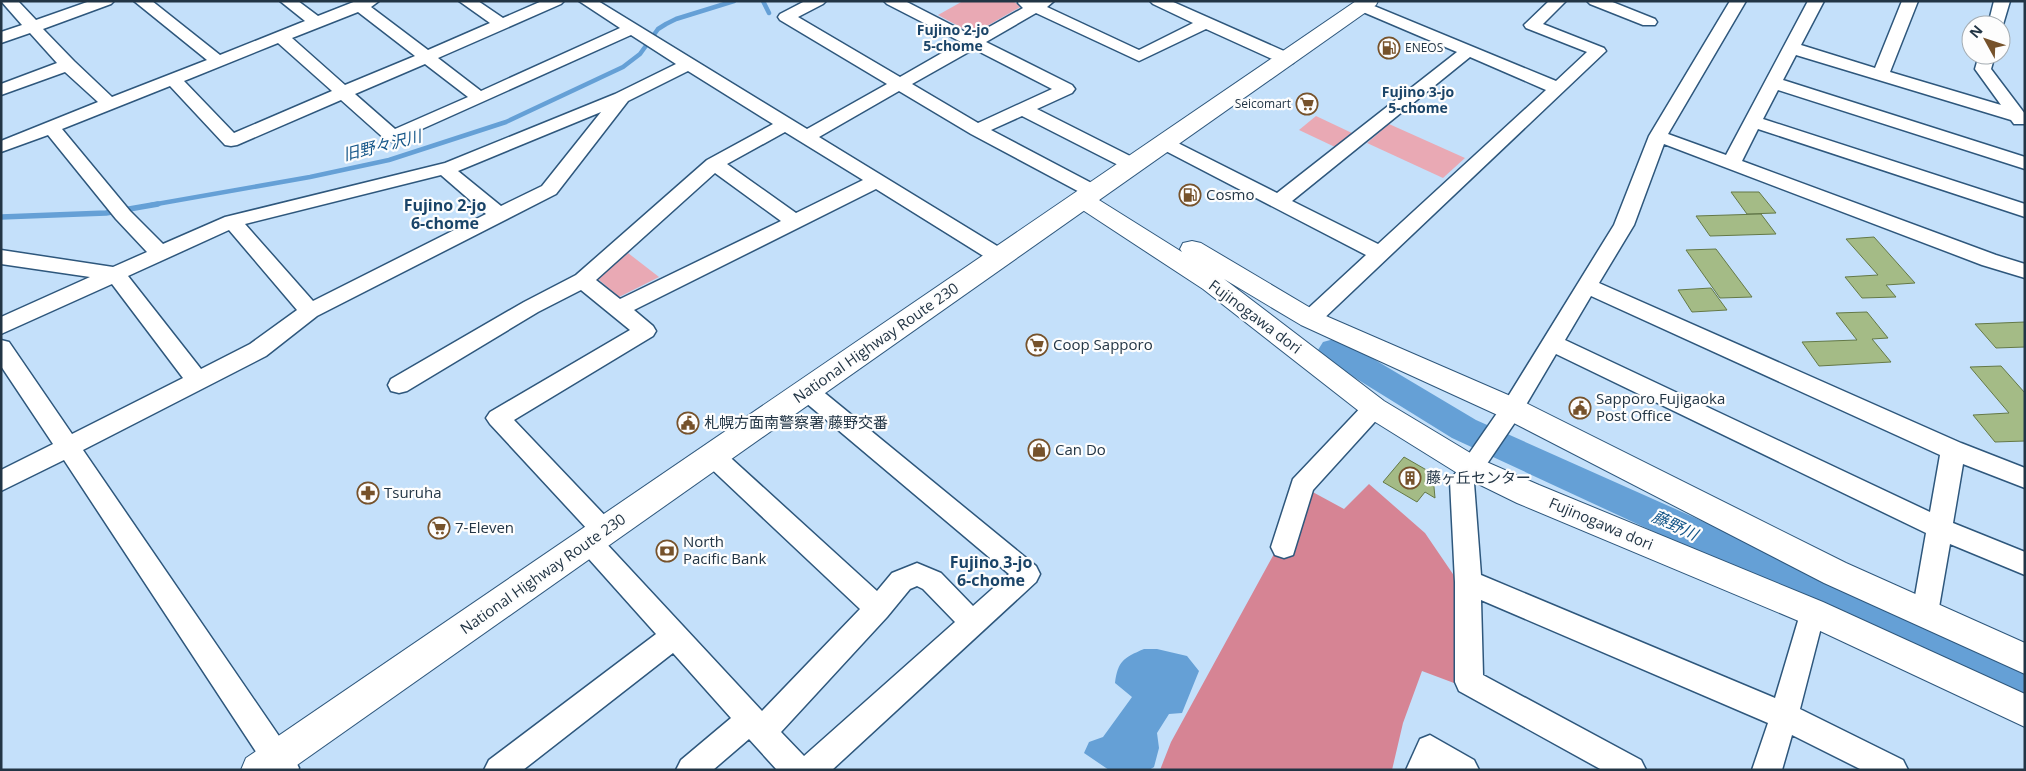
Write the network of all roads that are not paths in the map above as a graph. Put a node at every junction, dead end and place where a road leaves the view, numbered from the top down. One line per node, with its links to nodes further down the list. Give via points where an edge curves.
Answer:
1 (9, 1): 25 (street)
2 (106, 1): 25 (street)
3 (142, 1): 34 (street)
4 (288, 1): 22 (street)
5 (467, 1): 24 (street)
6 (556, 1): 24 (street)
7 (587, 1): 26 (street)
8 (818, 1): 41 (street, via 786,17)
9 (892, 1): 29 (street)
10 (1158, 1): 23 (street)
11 (1558, 1): 42 (street, via 1532,25 1598,51)
12 (1595, 1): 21 (street)
13 (1738, 1): 56 (street)
14 (1816, 1): 30 (street)
15 (1910, 1): 38 (street)
16 (2002, 1): 20 (street)
17 (366, 3): 22 (street); 32 (street)
18 (1035, 3): 23 (street, via 1139,56); 29 (street)
19 (1366, 4): 31 (street); 33 (main road, National Highway Route 230)
20 (1998, 15)
21 (1649, 22)
22 (317, 23): 27 (street)
23 (1206, 23): 33 (street)
24 (502, 24): 32 (street)
25 (34, 27): 28 (street); 36 (street)
26 (643, 35): 35 (street); 46 (street)
27 (281, 37): 34 (street); 44 (street)
28 (1, 38)
29 (973, 42): 41 (street); 50 (street, via 1066,89)
30 (1792, 48): 38 (street); 40 (street)
31 (1468, 51): 42 (street); 67 (street)
32 (427, 57): 44 (street); 46 (street)
33 (1287, 59): 58 (main road, National Highway Route 230)
34 (218, 61): 39 (street)
35 (688, 64): 47 (street); 53 (street)
36 (68, 65): 43 (street); 49 (street)
37 (1984, 65): 45 (street, via 1983,69)
38 (1880, 74): 51 (street)
39 (173, 79): 44 (street, via 231,141); 49 (street)
40 (1774, 83): 52 (street); 60 (street)
41 (899, 84): 55 (street); 57 (street)
42 (1557, 88): 73 (street)
43 (1, 90)
44 (344, 93): 46 (street, via 393,137)
45 (2003, 96): 48 (street); 51 (street)
46 (480, 98)
47 (621, 98): 64 (street); 69 (street, via 549,190)
48 (2025, 99)
49 (110, 104): 54 (street)
50 (1024, 109): 55 (street); 63 (street)
51 (2021, 121)
52 (1754, 122): 62 (street); 68 (street)
53 (786, 124): 57 (street); 61 (street)
54 (51, 128): 59 (street); 72 (street, via 116,207)
55 (977, 130): 66 (street)
56 (1658, 136): 62 (street); 79 (street, via 1624,225)
57 (806, 137): 65 (street)
58 (1164, 143): 63 (main road, National Highway Route 230); 67 (street)
59 (1, 146)
60 (2025, 163)
61 (714, 164): 71 (street); 78 (street)
62 (1731, 164): 76 (street)
63 (1133, 165): 66 (main road, National Highway Route 230)
64 (444, 168): 69 (street); 70 (street)
65 (877, 181): 71 (street); 75 (street)
66 (1088, 196): 75 (main road, National Highway Route 230); 82 (main road, Fujinogawa dori); 89 (main road, Fujinogawa dori, via 1212,283)
67 (1278, 202): 73 (street)
68 (2025, 211)
69 (499, 215): 81 (street)
70 (232, 220): 72 (street); 81 (street)
71 (794, 221): 80 (street)
72 (160, 254): 77 (street)
73 (1381, 254): 82 (street)
74 (1, 257): 77 (street)
75 (1000, 257): 88 (main road, National Highway Route 230)
76 (2025, 271)
77 (115, 274): 83 (street); 86 (street)
78 (583, 280): 80 (street); 87 (street, via 530,307)
79 (1588, 286): 84 (street); 92 (street)
80 (618, 309): 98 (street, via 645,331 498,418)
81 (310, 311): 86 (street, via 258,350)
82 (1310, 319): 90 (main road, Fujinogawa dori)
83 (1, 326)
84 (1552, 343): 90 (street); 97 (street)
85 (1, 348): 91 (street)
86 (198, 381): 91 (street)
87 (399, 385)
88 (807, 391): 93 (main road, National Highway Route 230); 105 (street, via 1028,574)
89 (1374, 408): 94 (main road, Fujinogawa dori); 99 (street, via 1302,486)
90 (1509, 414): 94 (street); 104 (main road, Fujinogawa dori, via 1835,573)
91 (67, 447): 96 (street); 111 (street)
92 (1953, 450): 95 (street); 97 (street)
93 (713, 456): 98 (main road, National Highway Route 230); 102 (street)
94 (1475, 464): 101 (street, via 1462,481); 103 (main road, Fujinogawa dori, via 1528,494)
95 (2025, 478)
96 (1, 482)
97 (1939, 528): 100 (street); 104 (street)
98 (597, 537): 106 (street); 111 (main road, National Highway Route 230)
99 (1284, 547)
100 (2025, 564)
101 (1468, 582): 109 (street); 118 (street, via 1469,682)
102 (878, 609): 105 (street, via 901,581 917,574 932,581); 110 (street)
103 (1812, 612): 108 (main road, Fujinogawa dori); 109 (street)
104 (1925, 613): 107 (main road, Fujinogawa dori)
105 (973, 623): 115 (street)
106 (674, 636): 110 (street); 112 (street)
107 (2025, 659)
108 (2025, 711)
109 (1784, 716): 119 (street); 120 (street)
110 (756, 725): 113 (street); 114 (street)
111 (274, 765)
112 (499, 770)
113 (692, 770)
114 (797, 770)
115 (810, 770)
116 (1421, 770): 117 (street, via 1430,749)
117 (1464, 770)
118 (1631, 770)
119 (1767, 770)
120 (1892, 770)

